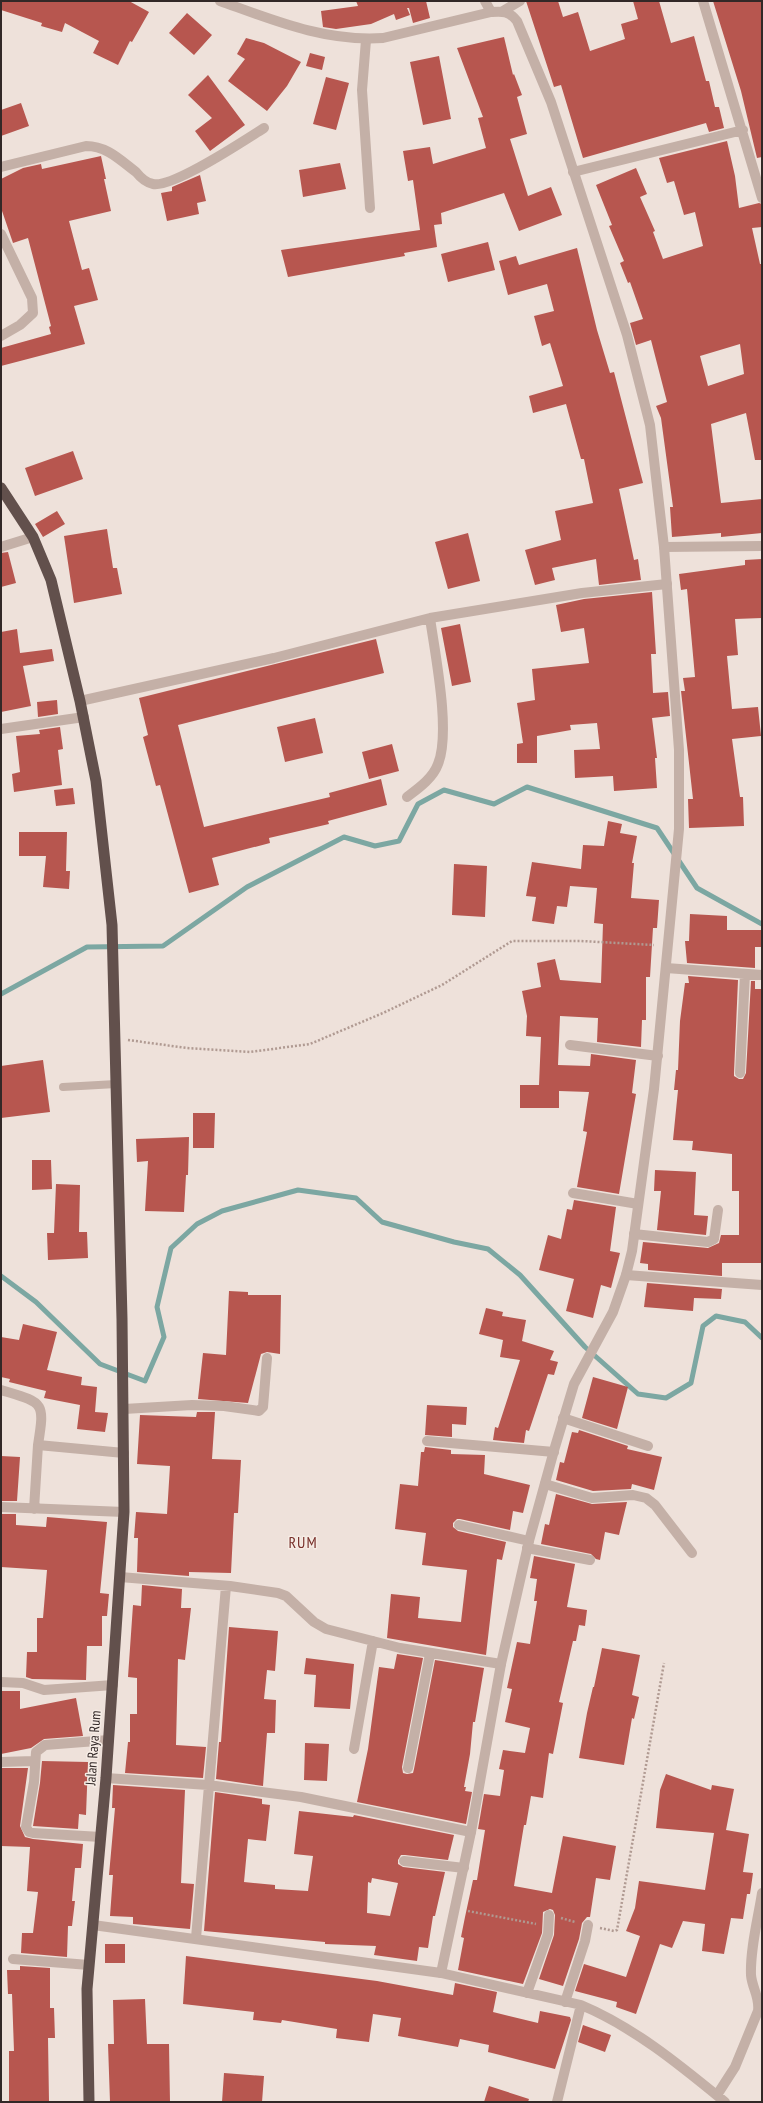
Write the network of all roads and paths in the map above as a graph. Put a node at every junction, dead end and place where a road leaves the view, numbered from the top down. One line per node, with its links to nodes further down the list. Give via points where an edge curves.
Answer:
1 (220, 1): 7 (street, via 307,31)
2 (485, 1): 6 (street)
3 (520, 1): 5 (street)
4 (702, 1): 9 (street)
5 (503, 11): 6 (street); 11 (street, via 512,14 517,20 550,102)
6 (491, 12): 7 (street)
7 (366, 40): 13 (street, via 363,105)
8 (264, 128): 10 (street, via 205,165 161,184 148,182 108,150 97,146 86,146)
9 (743, 130): 11 (street); 12 (street)
10 (1, 167)
11 (573, 172): 20 (street, via 626,335 650,425)
12 (762, 198)
13 (370, 208)
14 (1, 234): 15 (street, via 32,298 34,313)
15 (1, 336)
16 (1, 488): 17 (highway, Jalan Raya Rum)
17 (33, 537): 19 (street); 23 (highway, Jalan Raya Rum, via 51,580)
18 (762, 546): 20 (street)
19 (1, 547)
20 (664, 547): 21 (street)
21 (667, 584): 22 (street, via 582,593); 27 (street, via 679,750 679,829)
22 (430, 618): 23 (street, via 274,658); 26 (street, via 444,739 438,765 431,777)
23 (80, 700): 24 (highway, Jalan Raya Rum)
24 (84, 717): 25 (street); 31 (highway, Jalan Raya Rum, via 100,809 112,925)
25 (1, 729)
26 (407, 797)
27 (669, 946): 28 (street); 31 (path, via 581,941 512,941 442,985 310,1044 250,1052 187,1048 133,1039)
28 (666, 968): 29 (street); 33 (street)
29 (745, 974): 30 (street); 34 (street)
30 (762, 975)
31 (114, 1042): 35 (highway, Jalan Raya Rum)
32 (570, 1045): 33 (street)
33 (658, 1056): 38 (street)
34 (740, 1074)
35 (116, 1084): 36 (lane); 45 (highway, Jalan Raya Rum)
36 (63, 1087)
37 (573, 1193): 38 (street)
38 (638, 1204): 40 (street)
39 (718, 1210): 40 (street, via 714,1239 708,1242)
40 (634, 1234): 41 (street)
41 (626, 1275): 42 (street); 46 (street, via 603,1331 574,1384)
42 (762, 1285)
43 (267, 1358): 45 (street, via 263,1407 259,1411 192,1405)
44 (1, 1390): 48 (street, via 31,1400 40,1406 43,1415)
45 (124, 1409): 51 (highway, Jalan Raya Rum)
46 (564, 1418): 49 (street); 50 (street)
47 (427, 1441): 50 (street)
48 (38, 1445): 51 (street); 54 (street)
49 (648, 1446)
50 (554, 1452): 52 (street)
51 (124, 1453): 55 (highway, Jalan Raya Rum)
52 (545, 1484): 57 (street); 58 (street, via 592,1498 633,1495 646,1498 655,1505)
53 (1, 1507): 54 (street)
54 (34, 1509): 55 (street)
55 (124, 1512): 60 (highway, Jalan Raya Rum)
56 (459, 1525): 57 (street)
57 (528, 1545): 59 (street); 65 (street)
58 (692, 1553)
59 (590, 1560)
60 (120, 1577): 61 (street); 67 (highway, Jalan Raya Rum)
61 (226, 1586): 62 (street, via 278,1593 286,1596 314,1622 326,1629); 74 (street)
62 (373, 1641): 63 (street); 69 (street)
63 (430, 1654): 65 (street); 72 (street)
64 (664, 1663): 83 (path, via 617,1930)
65 (501, 1664): 75 (street)
66 (1, 1682): 67 (street, via 23,1683 44,1690)
67 (113, 1685): 68 (highway, Jalan Raya Rum)
68 (109, 1740): 71 (street, via 45,1746 36,1752); 73 (highway, Jalan Raya Rum)
69 (354, 1749)
70 (1, 1762): 71 (street)
71 (34, 1762): 76 (street, via 27,1830 33,1833)
72 (408, 1768)
73 (106, 1778): 74 (street); 76 (highway, Jalan Raya Rum)
74 (208, 1785): 75 (street, via 302,1797); 84 (street)
75 (471, 1832): 78 (street)
76 (101, 1837): 82 (highway, Jalan Raya Rum)
77 (404, 1861): 78 (street)
78 (464, 1868): 80 (street)
79 (762, 1893): 91 (street, via 751,1968 752,1984 759,2003 758,2011 735,2067)
80 (456, 1909): 81 (path, via 535,1924 545,1915); 87 (street)
81 (549, 1915): 83 (path); 88 (street, via 548,1934)
82 (93, 1925): 84 (street); 86 (highway, Jalan Raya Rum)
83 (588, 1925): 89 (street)
84 (196, 1938): 87 (street)
85 (13, 1959): 86 (street)
86 (89, 1965): 92 (highway, Jalan Raya Rum)
87 (441, 1973): 88 (street)
88 (527, 1993): 89 (street)
89 (565, 2002): 90 (street)
90 (581, 2005): 91 (street, via 597,2012 660,2051); 93 (street)
91 (717, 2095): 94 (street)
92 (89, 2102)
93 (557, 2102)
94 (725, 2102)

